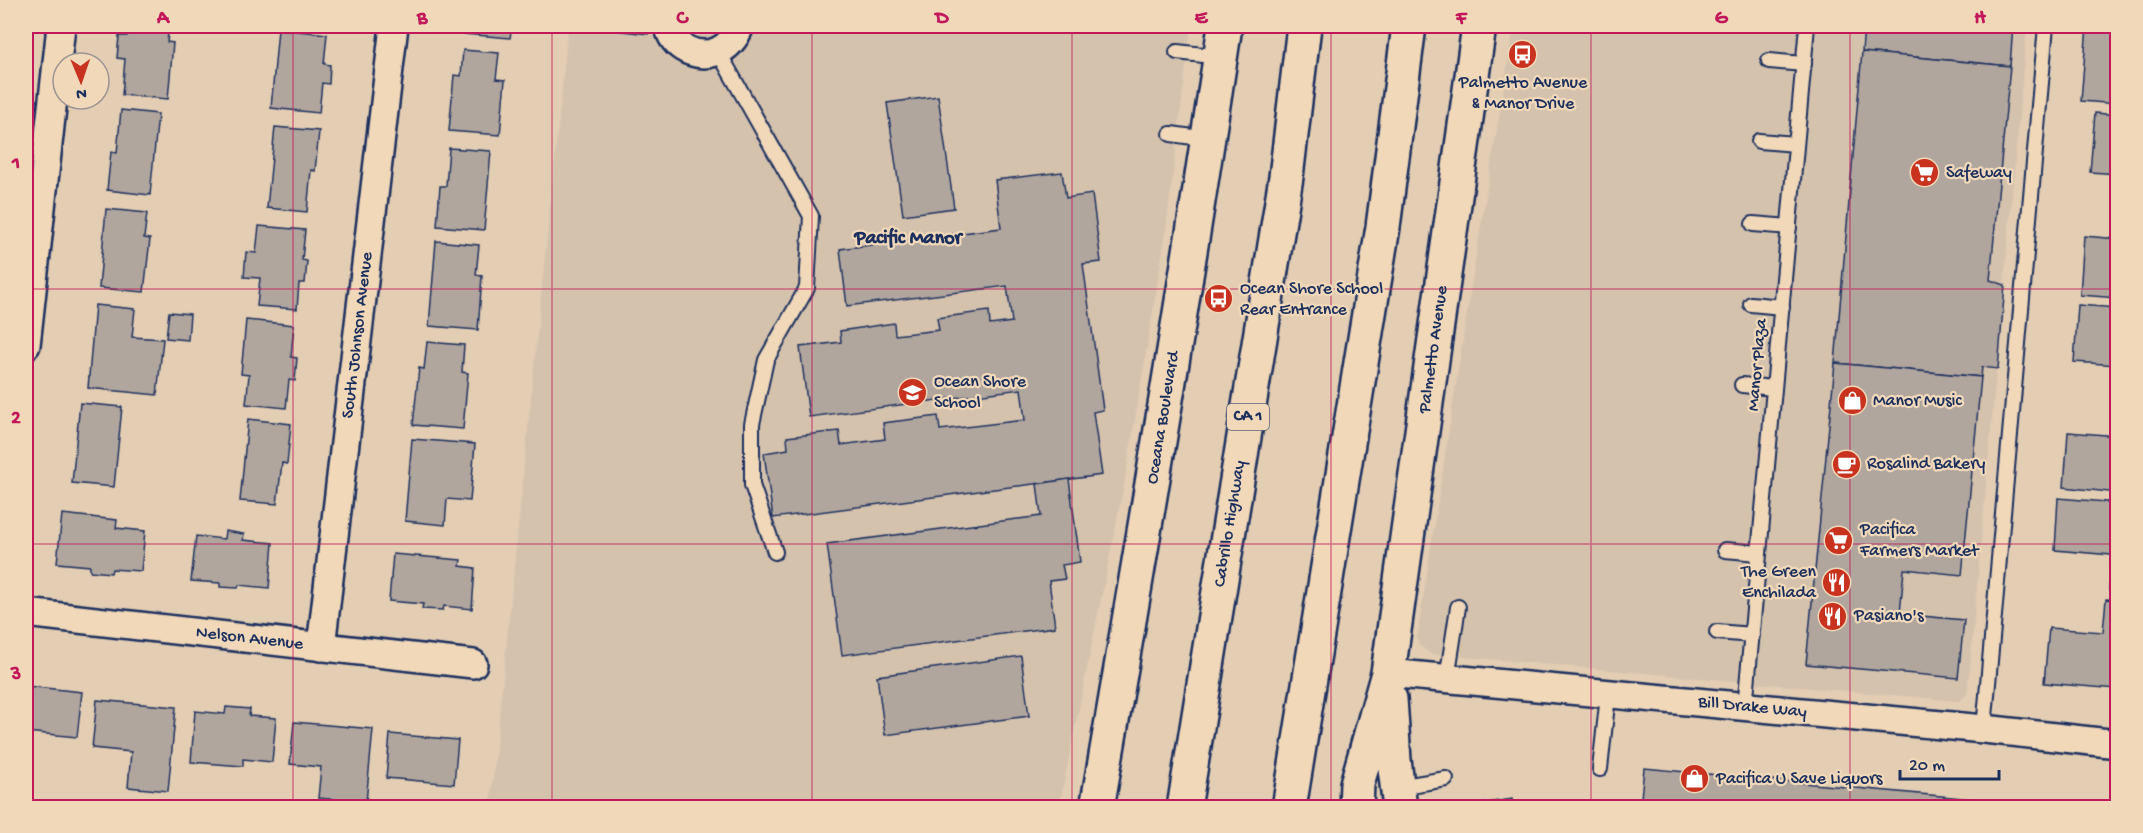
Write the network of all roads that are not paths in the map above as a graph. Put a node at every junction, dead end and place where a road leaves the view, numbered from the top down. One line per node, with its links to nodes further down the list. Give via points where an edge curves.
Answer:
1 (61, 26): 24 (street)
2 (394, 26): 34 (street, South Johnson Avenue)
3 (669, 26): 11 (street, via 670,34 682,49)
4 (740, 26): 11 (street, via 735,38)
5 (1226, 26): 13 (main road, Oceana Boulevard)
6 (1304, 26): 46 (main road, Cabrillo Highway / CA 1, via 1284,189)
7 (1409, 26): 47 (main road, via 1381,238)
8 (1479, 26): 36 (main road, Palmetto Avenue)
9 (1807, 26): 15 (lane, Manor Plaza)
10 (2046, 26): 40 (lane)
11 (718, 51): 28 (lane, via 811,216 807,288 766,360 752,424 752,485)
12 (1177, 52): 13 (lane)
13 (1221, 57): 17 (main road, Oceana Boulevard)
14 (1769, 61): 15 (lane)
15 (1804, 64): 19 (lane, Manor Plaza)
16 (1171, 134): 17 (lane)
17 (1209, 139): 45 (main road, Oceana Boulevard)
18 (1759, 141): 19 (lane)
19 (1796, 144): 21 (lane, Manor Plaza)
20 (1754, 224): 21 (lane)
21 (1789, 227): 23 (lane, Manor Plaza)
22 (1751, 304): 23 (lane)
23 (1782, 307): 26 (lane, Manor Plaza)
24 (26, 345)
25 (1742, 385): 26 (lane)
26 (1774, 388): 29 (lane, Manor Plaza)
27 (1725, 550): 29 (lane)
28 (775, 552)
29 (1759, 553): 33 (lane, Manor Plaza)
30 (1458, 607): 37 (lane)
31 (26, 613): 34 (street, Nelson Avenue)
32 (1717, 632): 33 (lane)
33 (1752, 635): 39 (lane, Manor Plaza)
34 (321, 647): 35 (street, Nelson Avenue)
35 (473, 664)
36 (1388, 674): 37 (street, Bill Drake Way); 44 (main road, Palmetto Avenue); 48 (main road, Palmetto Avenue, via 1357,784)
37 (1447, 679): 38 (street, Bill Drake Way)
38 (1608, 694): 39 (street, Bill Drake Way); 42 (lane)
39 (1745, 708): 40 (street, Bill Drake Way)
40 (1984, 729): 41 (street, Bill Drake Way)
41 (2118, 744)
42 (1600, 769)
43 (1446, 779): 44 (lane)
44 (1399, 797)
45 (1097, 807)
46 (1184, 807)
47 (1289, 807)
48 (1356, 807)

